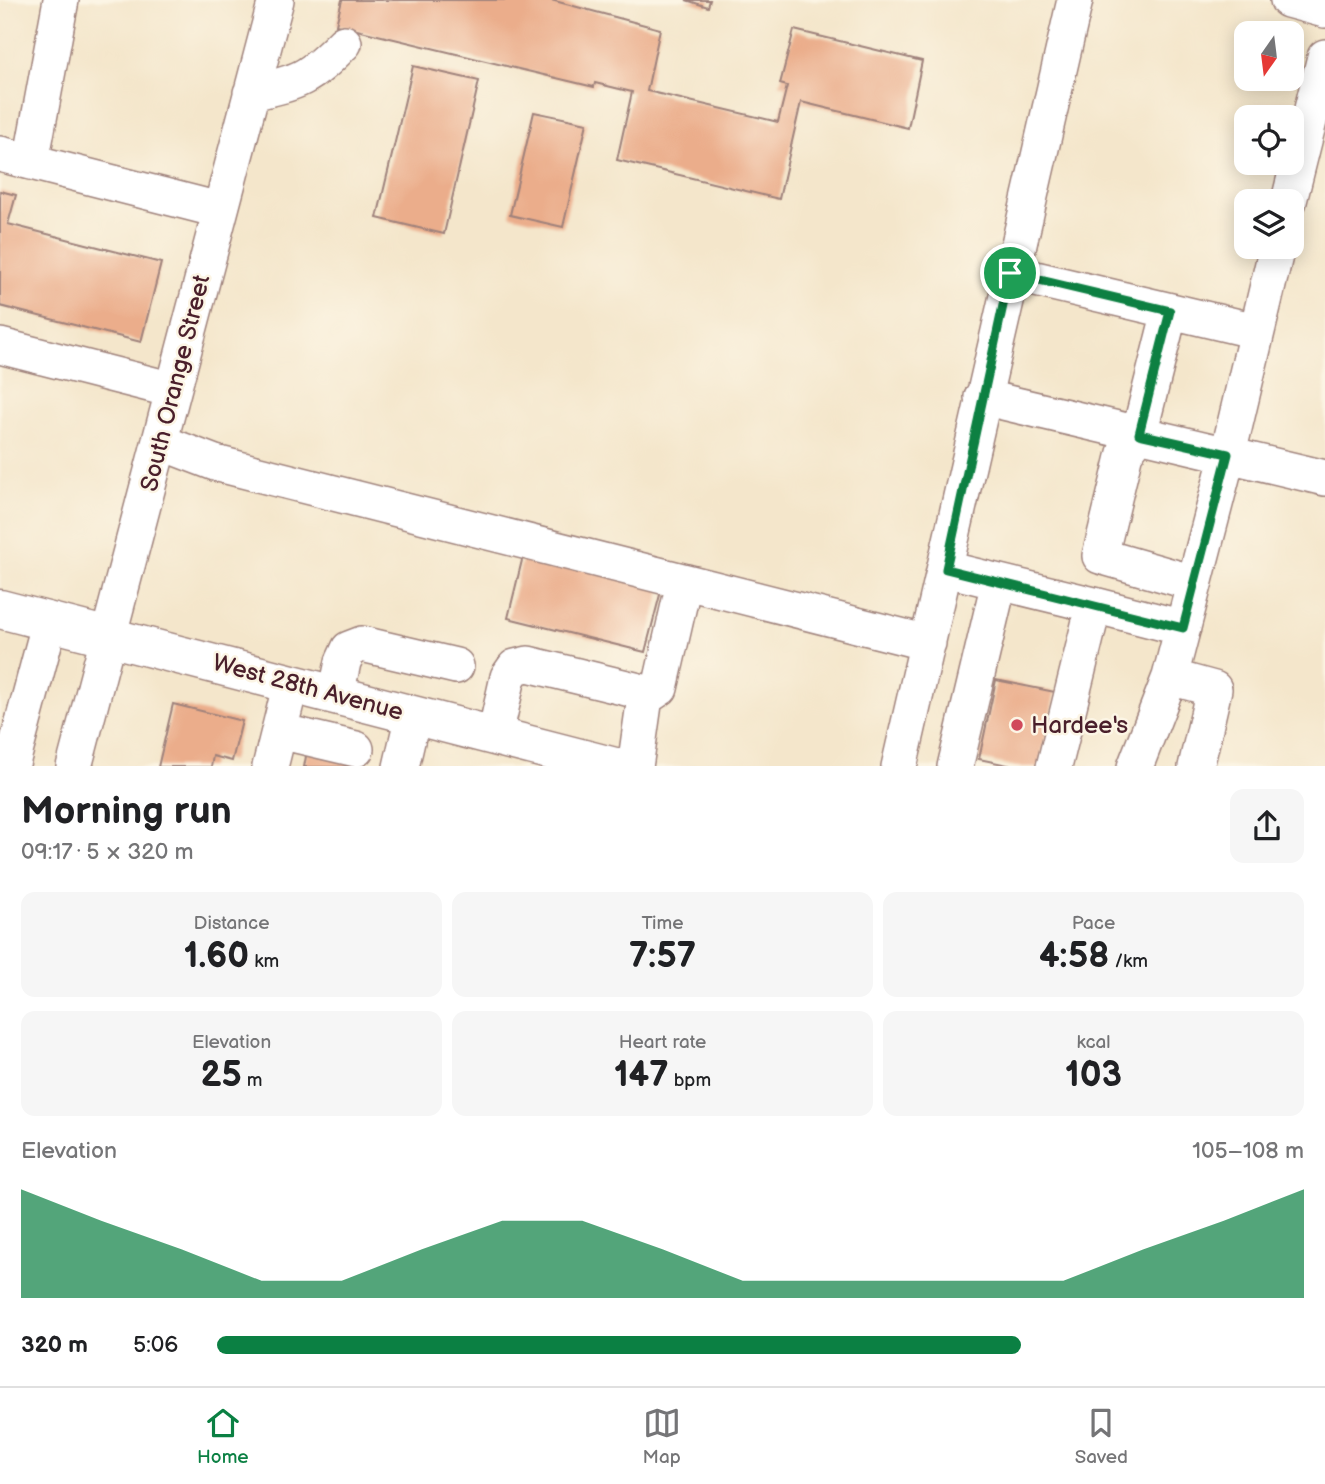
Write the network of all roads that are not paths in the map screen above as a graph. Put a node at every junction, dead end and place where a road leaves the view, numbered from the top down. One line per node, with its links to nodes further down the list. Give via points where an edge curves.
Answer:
1 (61, 0): 9 (street)
2 (276, 0): 8 (street, South Orange Street)
3 (1075, 0): 13 (street)
4 (1288, 0): 5 (street)
5 (1325, 10)
6 (344, 43): 8 (street, via 314,74)
7 (1325, 57): 10 (street)
8 (251, 93): 11 (street, South Orange Street)
9 (15, 158): 11 (street)
10 (1292, 189)
11 (219, 210): 17 (street, South Orange Street)
12 (1274, 259): 15 (street)
13 (1010, 273): 14 (street); 18 (street)
14 (1170, 311): 15 (street); 19 (street)
15 (1256, 331): 21 (street)
16 (0, 346): 17 (street)
17 (173, 390): 20 (street, South Orange Street)
18 (982, 397): 19 (street); 23 (street)
19 (1139, 434): 21 (street); 26 (street, via 1125,453 1100,556)
20 (160, 442): 25 (street, via 215,463); 31 (street, South Orange Street)
21 (1228, 454): 22 (street); 26 (street)
22 (1325, 478)
23 (946, 569): 24 (street); 32 (street)
24 (999, 582): 27 (street); 49 (street)
25 (684, 583): 32 (street); 36 (street, via 660,688 651,694)
26 (1194, 583): 30 (street)
27 (1094, 605): 30 (street); 50 (street)
28 (0, 609): 29 (main road, West 28th Avenue)
29 (50, 621): 31 (main road, West 28th Avenue); 42 (street)
30 (1183, 628): 34 (street)
31 (110, 636): 35 (main road, West 28th Avenue); 43 (street, South Orange Street)
32 (928, 643): 48 (street)
33 (456, 666): 37 (street, via 362,644 349,649 343,662)
34 (1170, 677): 51 (street); 52 (street, via 1214,689)
35 (291, 683): 37 (main road, West 28th Avenue); 39 (street)
36 (639, 691): 40 (street, via 528,664 514,667); 47 (street, via 644,704)
37 (350, 698): 38 (main road, West 28th Avenue); 41 (street)
38 (413, 715): 40 (main road, West 28th Avenue); 45 (street)
39 (279, 731): 41 (street); 44 (street)
40 (495, 736): 46 (main road, West 28th Avenue)
41 (357, 758)
42 (11, 766)
43 (74, 766)
44 (270, 766)
45 (401, 766)
46 (615, 766)
47 (635, 766)
48 (899, 766)
49 (955, 766)
50 (1054, 766)
51 (1135, 766)
52 (1196, 766)

